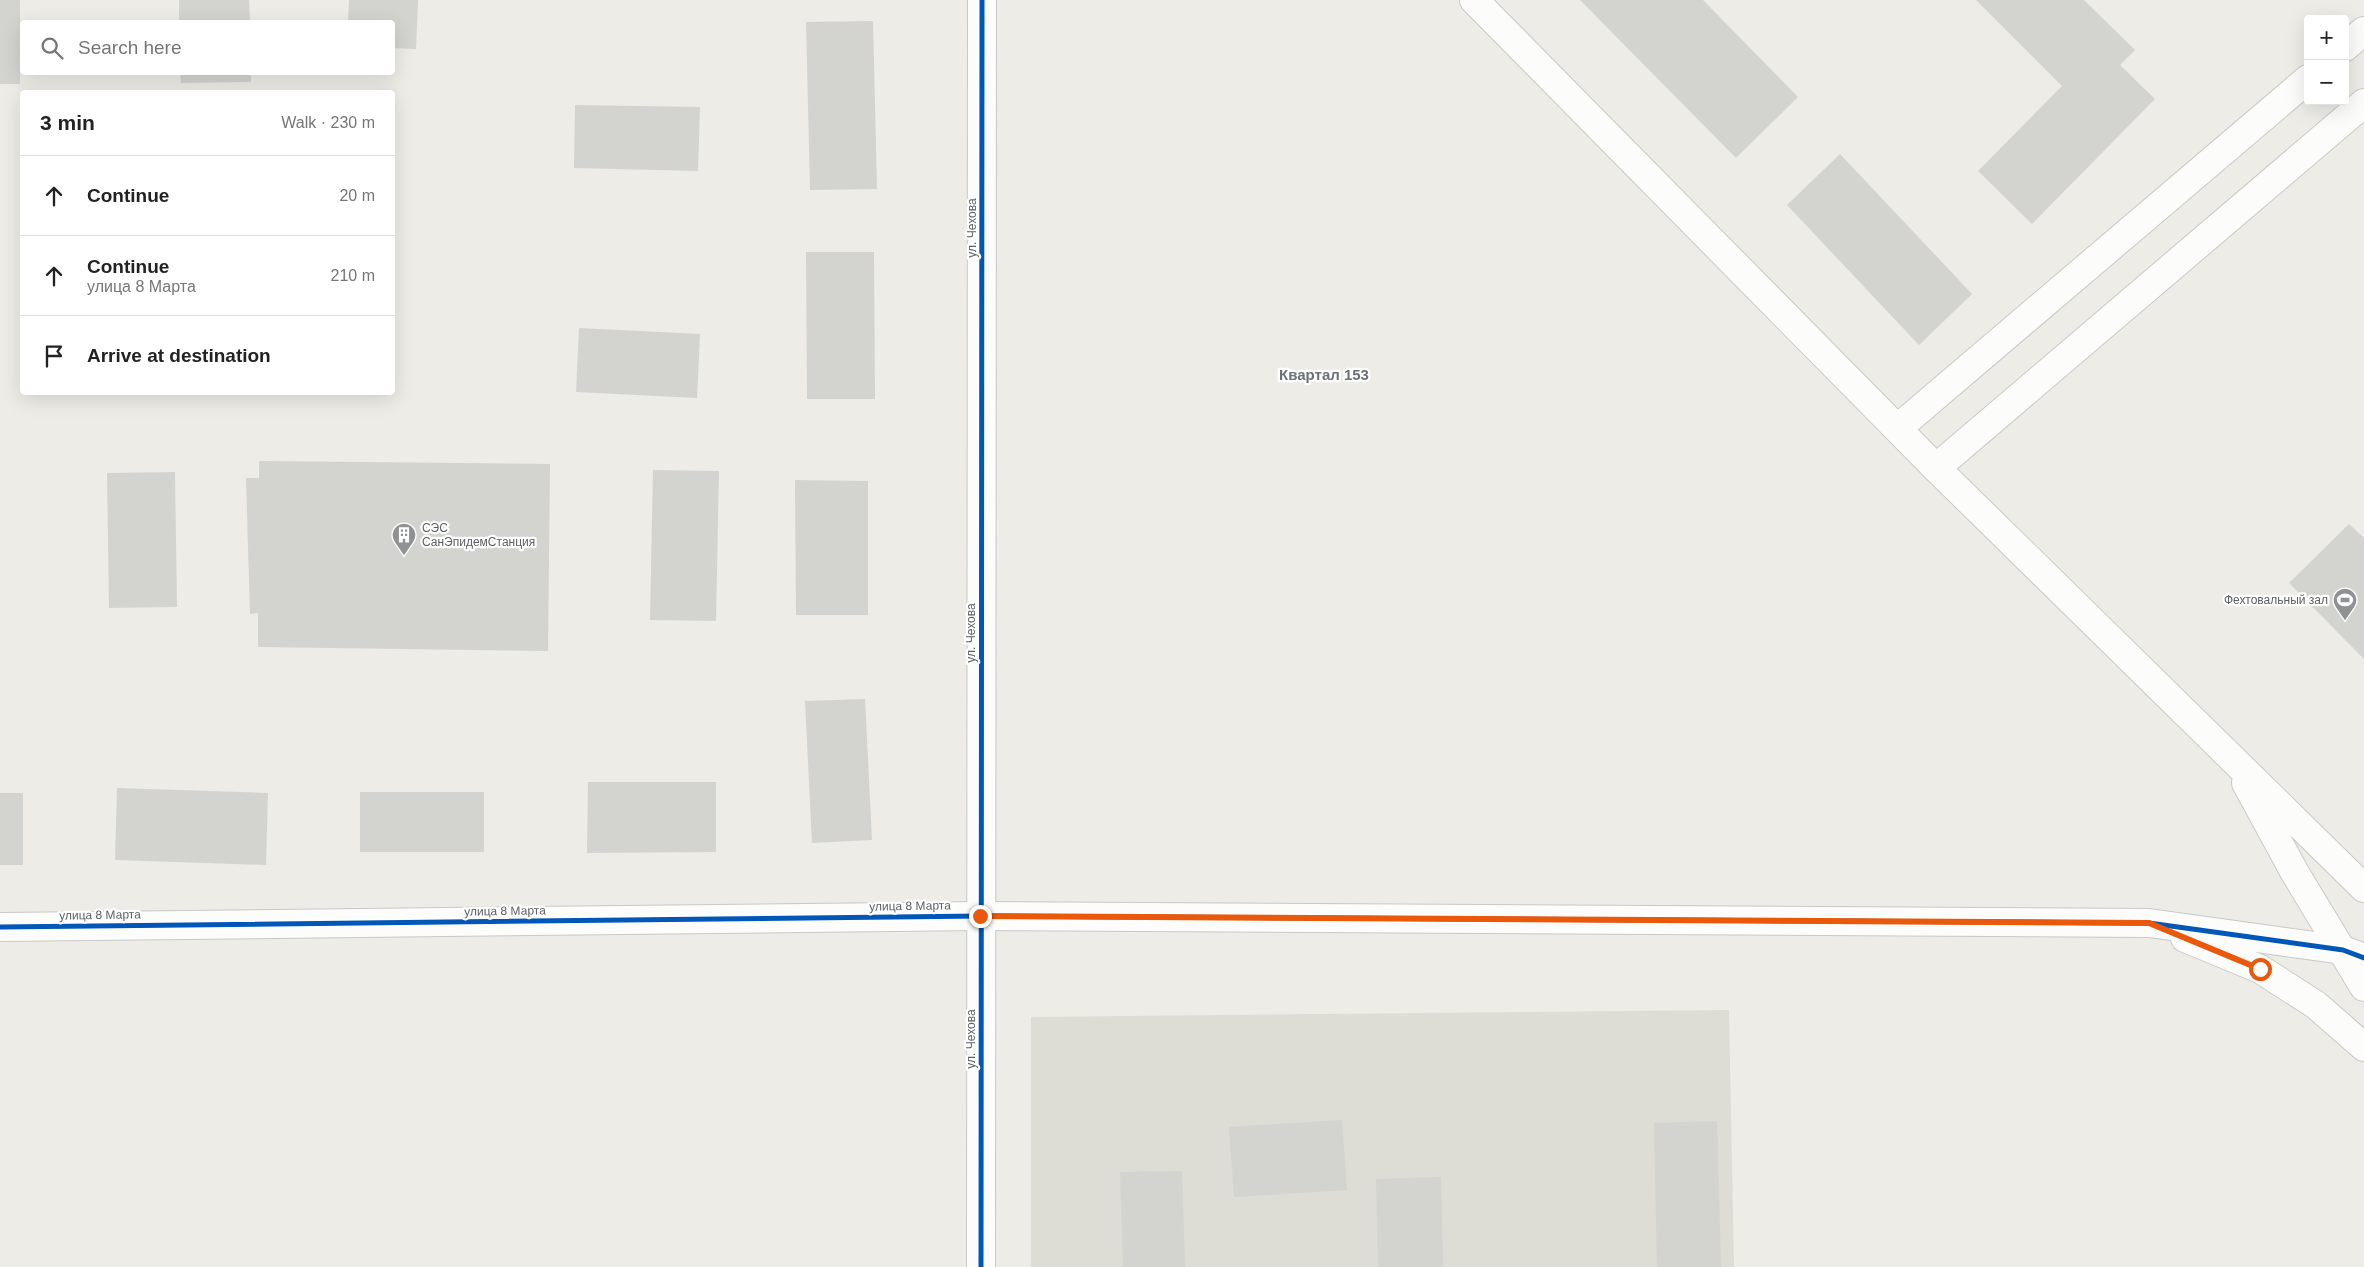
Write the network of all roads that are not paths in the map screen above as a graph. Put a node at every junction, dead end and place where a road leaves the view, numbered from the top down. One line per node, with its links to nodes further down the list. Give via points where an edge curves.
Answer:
1 (982, 0): 11 (street, ул. Чехова)
2 (1474, 0): 7 (street)
3 (2364, 31): 4 (street)
4 (2349, 44)
5 (2304, 82): 7 (street)
6 (2364, 103): 8 (street)
7 (1898, 428): 8 (street)
8 (1936, 468): 9 (street)
9 (2230, 755): 10 (street); 14 (street, via 2295,874)
10 (2364, 888)
11 (980, 916): 12 (street, улица 8 Марта); 13 (street, улица 8 Марта); 17 (street, ул. Чехова)
12 (2149, 923): 14 (street); 16 (street, via 2260,969 2316,1005)
13 (0, 926)
14 (2353, 954): 15 (street)
15 (2364, 987)
16 (2364, 1047)
17 (981, 1267)

